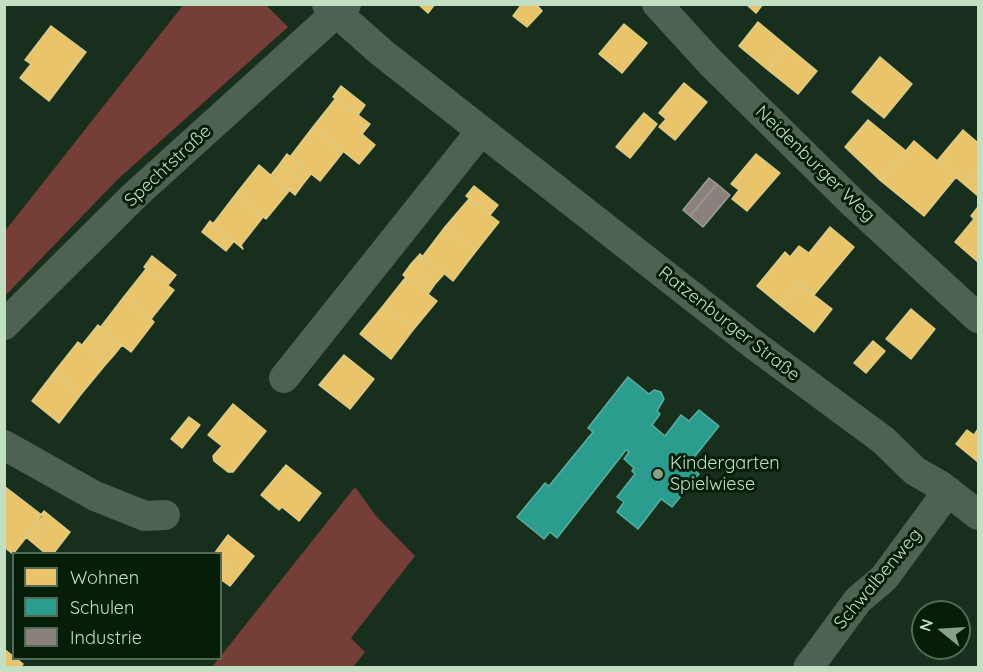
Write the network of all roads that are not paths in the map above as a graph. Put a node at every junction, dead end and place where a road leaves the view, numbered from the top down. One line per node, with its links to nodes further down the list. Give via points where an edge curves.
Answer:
1 (657, 4): 4 (street, Neidenburger Weg, via 710,62)
2 (337, 7): 3 (street, Ratzenburger Straße, via 381,52); 5 (street, Spechtstraße, via 135,195)
3 (482, 131): 6 (street); 8 (street, Ratzenburger Straße, via 753,344 884,440 915,471)
4 (978, 318)
5 (4, 326)
6 (284, 378)
7 (4, 445): 9 (street, via 95,496 145,516)
8 (948, 491): 10 (street, Ratzenburger Straße); 11 (street, Schwalbenweg, via 884,578 858,600)
9 (165, 515)
10 (978, 515)
11 (808, 668)

